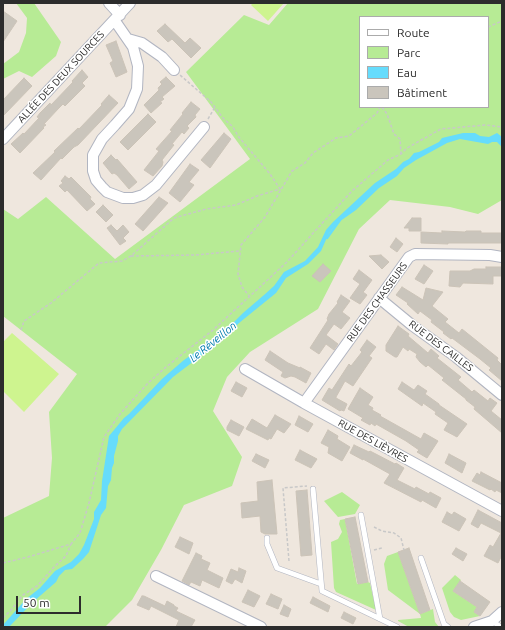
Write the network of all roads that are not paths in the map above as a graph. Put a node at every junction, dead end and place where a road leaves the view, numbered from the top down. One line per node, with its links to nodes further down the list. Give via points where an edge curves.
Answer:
1 (109, 3): 3 (street)
2 (130, 3): 3 (street, ALLÉE DES DEUX SOURCES)
3 (117, 18): 4 (street); 7 (street, ALLÉE DES DEUX SOURCES)
4 (128, 39): 5 (street, via 142,42); 6 (street, via 138,66 137,89 129,109 102,139 93,155 93,171 102,187 107,192 123,198 142,195 156,184)
5 (174, 70)
6 (204, 127)
7 (3, 139)
8 (502, 258): 9 (street, RUE DES CHASSEURS, via 490,255 415,254 409,257)
9 (379, 298): 11 (street, RUE DES CAILLES); 12 (street, RUE DES CHASSEURS)
10 (244, 369): 12 (street, RUE DES LIÈVRES)
11 (502, 395)
12 (304, 403): 14 (street, RUE DES LIÈVRES)
13 (313, 489): 19 (lane)
14 (502, 511)
15 (361, 515): 21 (lane)
16 (267, 538): 19 (lane, via 277,568)
17 (421, 558): 25 (lane, via 444,624)
18 (156, 576): 23 (street)
19 (322, 584): 21 (lane, via 322,591)
20 (502, 612): 22 (street)
21 (380, 619): 24 (lane)
22 (492, 621): 26 (street); 27 (lane)
23 (260, 627)
24 (397, 627)
25 (448, 627)
26 (474, 627)
27 (501, 627)

